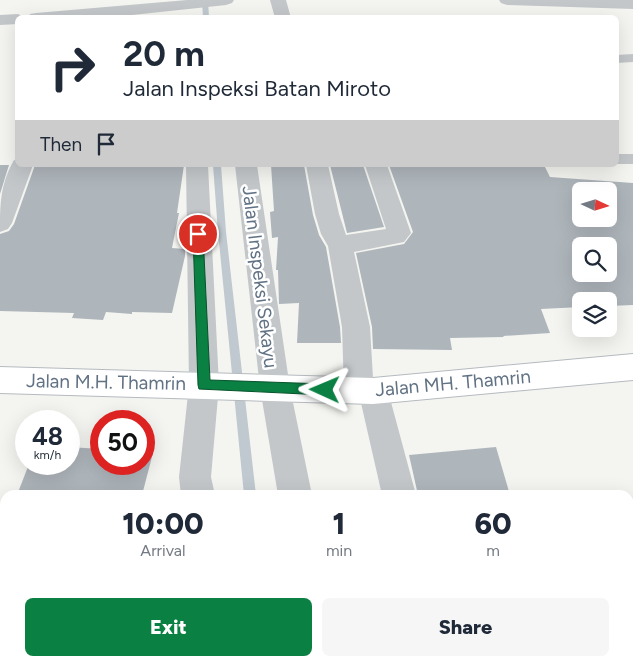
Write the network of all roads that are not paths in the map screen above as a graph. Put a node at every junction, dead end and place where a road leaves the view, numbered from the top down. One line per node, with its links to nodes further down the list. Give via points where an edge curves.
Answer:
1 (223, 0): 7 (street); 9 (street)
2 (278, 0): 10 (street)
3 (507, 0): 4 (street)
4 (514, 0): 6 (street)
5 (160, 4): 7 (street); 8 (street)
6 (633, 4)
7 (196, 6)
8 (87, 15)
9 (226, 15)
10 (282, 15)
11 (15, 19): 12 (street)
12 (0, 20)
13 (633, 58): 14 (lane)
14 (619, 59)
15 (619, 159): 16 (lane)
16 (633, 159)
17 (21, 167): 22 (street)
18 (196, 167): 26 (street)
19 (246, 167): 27 (street, Jalan Inspeksi Sekayu)
20 (317, 167): 23 (street, via 327,214)
21 (377, 167): 23 (street, via 399,234)
22 (0, 223)
23 (340, 245): 28 (street)
24 (633, 367): 28 (main road, Jalan MH. Thamrin)
25 (0, 380): 26 (main road, Jalan M.H. Thamrin)
26 (208, 385): 27 (main road, Jalan MH. Thamrin); 29 (street)
27 (263, 388): 28 (main road, Jalan MH. Thamrin); 30 (street, Jalan Inspeksi Sekayu)
28 (366, 391): 31 (street)
29 (195, 489)
30 (294, 490)
31 (397, 490)

